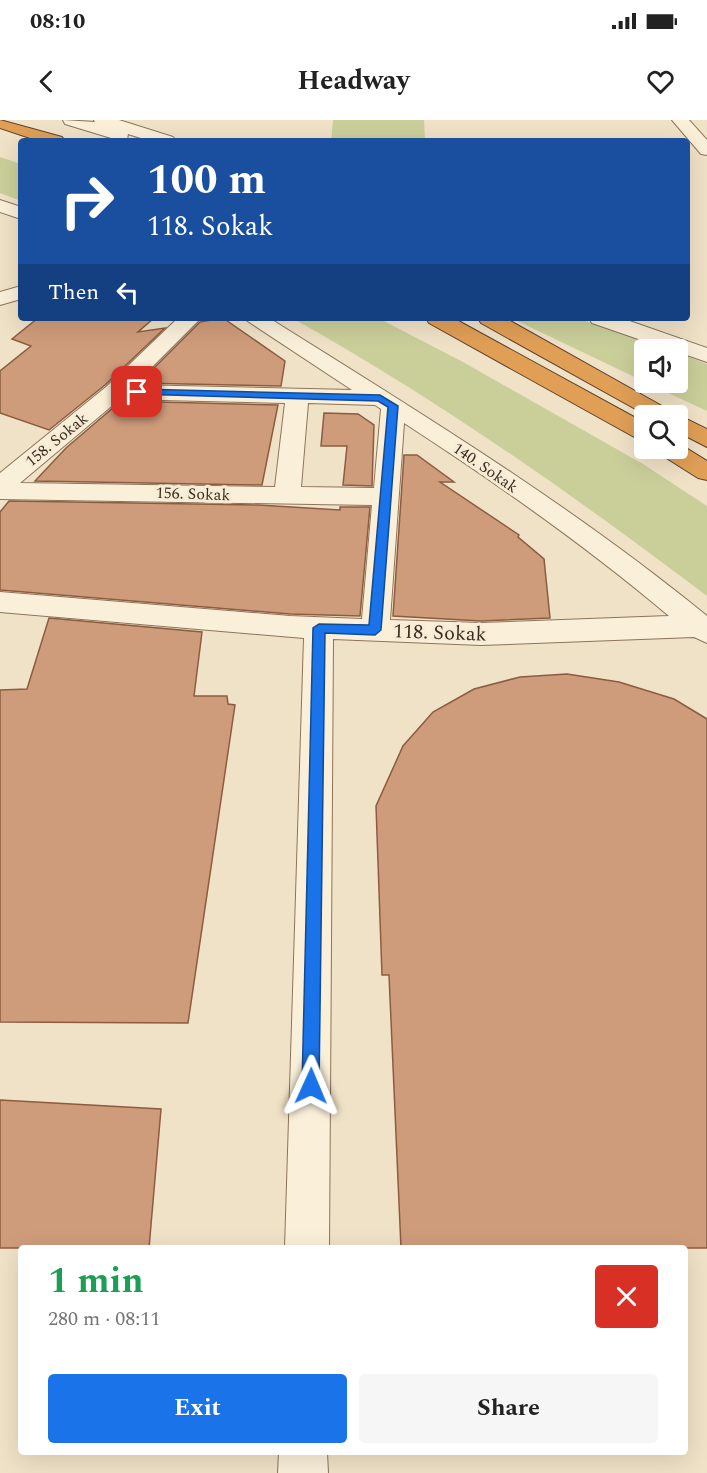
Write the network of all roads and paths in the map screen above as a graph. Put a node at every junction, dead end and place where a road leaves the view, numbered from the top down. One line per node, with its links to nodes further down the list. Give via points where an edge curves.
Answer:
1 (71, 120): 6 (street)
2 (102, 120): 7 (street)
3 (680, 120): 10 (street)
4 (0, 123): 5 (highway)
5 (47, 138)
6 (127, 138)
7 (158, 138)
8 (0, 140): 9 (highway)
9 (18, 146)
10 (707, 152): 11 (street)
11 (690, 155)
12 (0, 206): 13 (street)
13 (18, 212)
14 (18, 293): 15 (street)
15 (0, 299)
16 (187, 321): 23 (street, 158. Sokak)
17 (259, 321): 25 (street, 140. Sokak)
18 (442, 321): 27 (highway)
19 (494, 321): 26 (highway)
20 (616, 321): 21 (street)
21 (648, 327): 22 (street)
22 (707, 355)
23 (114, 392): 24 (street); 32 (street, 158. Sokak)
24 (297, 396): 25 (street); 34 (street)
25 (386, 402): 35 (street); 38 (street, 140. Sokak, via 478,461 647,582)
26 (647, 405)
27 (634, 427)
28 (688, 428): 29 (highway)
29 (707, 439)
30 (686, 459): 31 (highway)
31 (707, 472)
32 (0, 486)
33 (0, 491): 34 (street, 156. Sokak)
34 (287, 496): 35 (street, 156. Sokak)
35 (386, 497): 39 (street)
36 (0, 602): 37 (street, 118. Sokak)
37 (319, 628): 39 (street, 118. Sokak); 40 (street)
38 (704, 629): 39 (street, 118. Sokak, via 481,634)
39 (375, 630)
40 (307, 1245)
41 (303, 1455): 42 (street)
42 (303, 1473)

